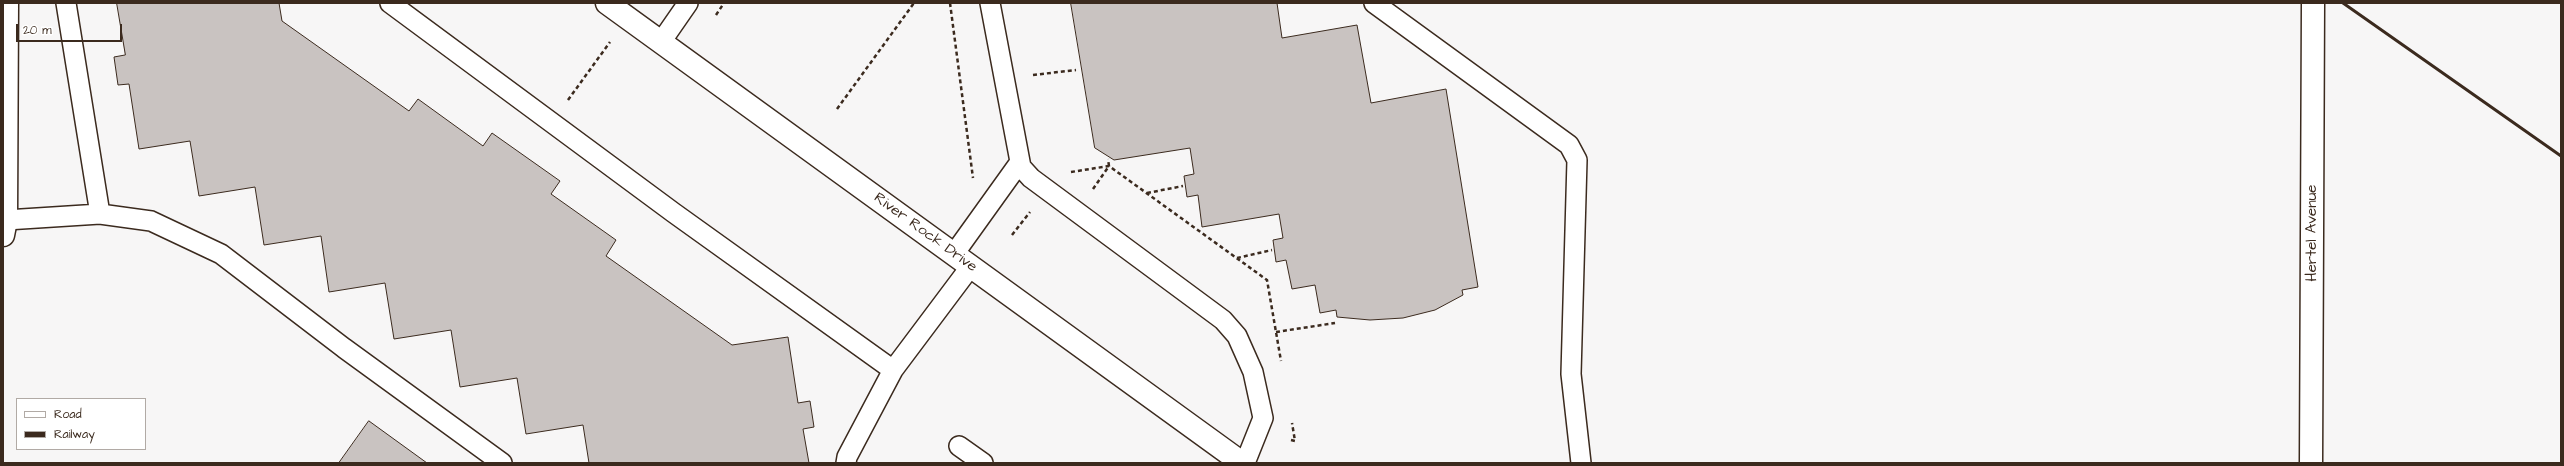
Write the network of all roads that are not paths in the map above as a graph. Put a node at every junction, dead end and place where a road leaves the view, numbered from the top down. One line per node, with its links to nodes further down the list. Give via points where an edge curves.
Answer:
1 (7, 3): 12 (street)
2 (66, 3): 11 (lane)
3 (390, 3): 14 (lane, via 674,213)
4 (607, 3): 9 (street, River Rock Drive)
5 (688, 3): 9 (lane)
6 (990, 3): 10 (lane)
7 (1374, 3): 20 (lane, via 1569,145 1577,160 1571,374)
8 (2313, 3): 21 (street, Hertel Avenue)
9 (661, 42): 13 (street, River Rock Drive)
10 (1020, 162): 13 (lane); 19 (lane, via 1030,178 1223,320 1237,336 1253,372 1263,418)
11 (100, 214): 12 (lane); 16 (lane, via 151,221 221,254 344,348)
12 (4, 228)
13 (963, 260): 14 (lane); 19 (street, River Rock Drive)
14 (893, 370): 17 (lane, via 847,456)
15 (959, 446): 18 (lane)
16 (502, 463)
17 (846, 463)
18 (982, 463)
19 (1244, 463)
20 (1581, 463)
21 (2312, 463)

